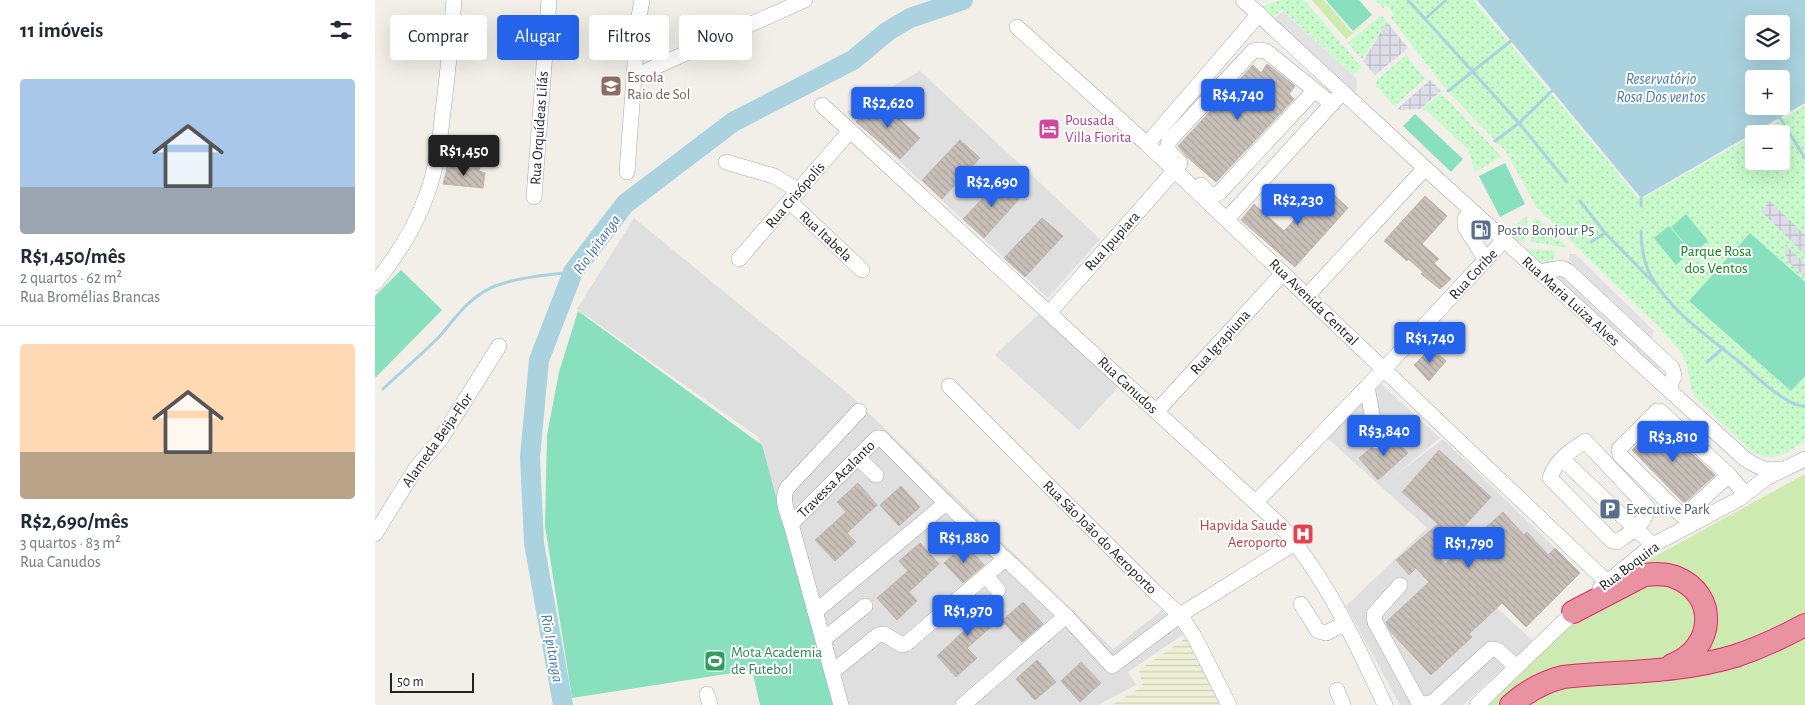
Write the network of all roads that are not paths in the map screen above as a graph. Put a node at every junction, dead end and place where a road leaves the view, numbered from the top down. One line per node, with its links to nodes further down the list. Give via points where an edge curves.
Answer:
1 (454, 0): 28 (street, via 434,172 414,224)
2 (549, 0): 20 (street, Rua Orquídeas Lilás)
3 (642, 0): 8 (street)
4 (805, 0): 8 (street)
5 (1243, 0): 6 (street, Rua Maria Luiza Alves)
6 (1259, 14): 9 (street, Rua Maria Luiza Alves); 14 (street)
7 (1017, 27): 14 (street, Rua Avenida Central)
8 (635, 76): 18 (street)
9 (1343, 92): 12 (street); 16 (street, Rua Maria Luiza Alves)
10 (1309, 95): 10 (street, via 1215,195 1210,195 1167,149 1169,141 1253,51 1266,51); 12 (street)
11 (822, 105): 13 (street, Rua Canudos)
12 (1327, 109): 22 (street)
13 (850, 131): 19 (street, Rua Crisópolis); 30 (street, Rua Canudos)
14 (1147, 144): 17 (street, Rua Avenida Central)
15 (726, 162): 19 (street, Rua Itabela, via 774,176)
16 (1425, 168): 21 (street, Rua Maria Luiza Alves); 29 (street)
17 (1175, 170): 22 (street, Rua Avenida Central); 30 (street, Rua Ipupiara)
18 (627, 172)
19 (795, 196): 24 (street, Rua Crisópolis); 26 (street, Rua Itabela)
20 (534, 197)
21 (1471, 210): 23 (street, Rua Maria Luiza Alves); 25 (street, via 1465,219 1465,227)
22 (1227, 219): 27 (street, Rua Avenida Central)
23 (1504, 240): 25 (street, Rua Coribe); 40 (street, Rua Maria Luiza Alves)
24 (739, 259)
25 (1486, 260): 32 (street, Rua Coribe)
26 (862, 270)
27 (1283, 273): 29 (street, Rua Avenida Central); 36 (street, Rua Igrapiuna)
28 (375, 283)
29 (1308, 295): 32 (street, Rua Avenida Central)
30 (1050, 312): 36 (street, Rua Canudos)
31 (499, 346): 52 (street, Alameda Beija-Flor, via 440,440 416,468)
32 (1384, 369): 34 (street, Rua Coribe); 57 (street, Rua Avenida Central)
33 (949, 386): 64 (street, Rua São João do Aeroporto)
34 (1367, 387): 37 (street); 48 (street, Rua Coribe)
35 (859, 411): 46 (street)
36 (1157, 411): 48 (street, Rua Canudos)
37 (1377, 441)
38 (857, 457): 44 (street); 49 (street, Travessa Acalanto, via 881,438); 50 (street, Travessa Acalanto)
39 (1562, 459): 51 (street); 51 (street, via 1550,478 1612,540 1617,542); 51 (street, via 1585,441 1589,444 1649,508)
40 (1745, 459): 42 (street, Rua Maria Luiza Alves, via 1764,470); 47 (street, Rua Maria Luiza Alves, via 1755,475)
41 (1805, 459): 42 (street, Rua Boquira)
42 (1786, 468): 47 (street, Rua Boquira)
43 (785, 471): 46 (street)
44 (876, 475)
45 (1729, 475): 45 (street, via 1682,515 1619,451 1660,411); 47 (street)
46 (787, 488): 50 (street, via 784,500)
47 (1747, 493): 54 (street, Rua Boquira)
48 (1255, 502): 53 (street, Rua Canudos)
49 (945, 503): 55 (street, Travessa Acalanto); 62 (street)
50 (791, 524): 62 (street, Travessa Acalanto)
51 (1635, 530): 54 (street)
52 (375, 534)
53 (1295, 543): 64 (street, Travessa Acalanto); 66 (street, Rua Canudos)
54 (1653, 545): 57 (street, Rua Boquira)
55 (1005, 560): 56 (street); 65 (street, Travessa Acalanto)
56 (985, 576): 59 (street); 71 (street, via 906,644 902,645 884,634 878,635)
57 (1607, 582): 63 (street, Rua Boquira)
58 (1400, 585): 69 (street, via 1374,614 1375,622 1420,705 1433,702 1491,649 1498,650)
59 (998, 590)
60 (1301, 604): 66 (street, via 1318,631 1326,633)
61 (865, 606): 68 (street)
62 (815, 612): 68 (street, Travessa Acalanto)
63 (1573, 612): 69 (street, Rua Boquira); 70 (highway, via 1644,575 1669,575 1686,582 1703,604 1706,621 1703,638 1686,658)
64 (1180, 615): 65 (street, Travessa Acalanto, via 1115,672); 75 (street, Rua São João do Aeroporto)
65 (1066, 616): 74 (street)
66 (1345, 624): 77 (street, Rua Canudos)
67 (1805, 625): 70 (highway, via 1734,656)
68 (823, 640): 71 (street, Travessa Acalanto)
69 (1516, 667): 78 (street, Rua Boquira)
70 (1659, 669): 79 (highway, via 1563,677 1537,686)
71 (832, 672): 73 (street, Travessa Acalanto)
72 (1337, 690): 76 (street)
73 (841, 705)
74 (963, 705)
75 (1229, 705)
76 (1343, 705)
77 (1385, 705)
78 (1477, 705)
79 (1511, 705)

